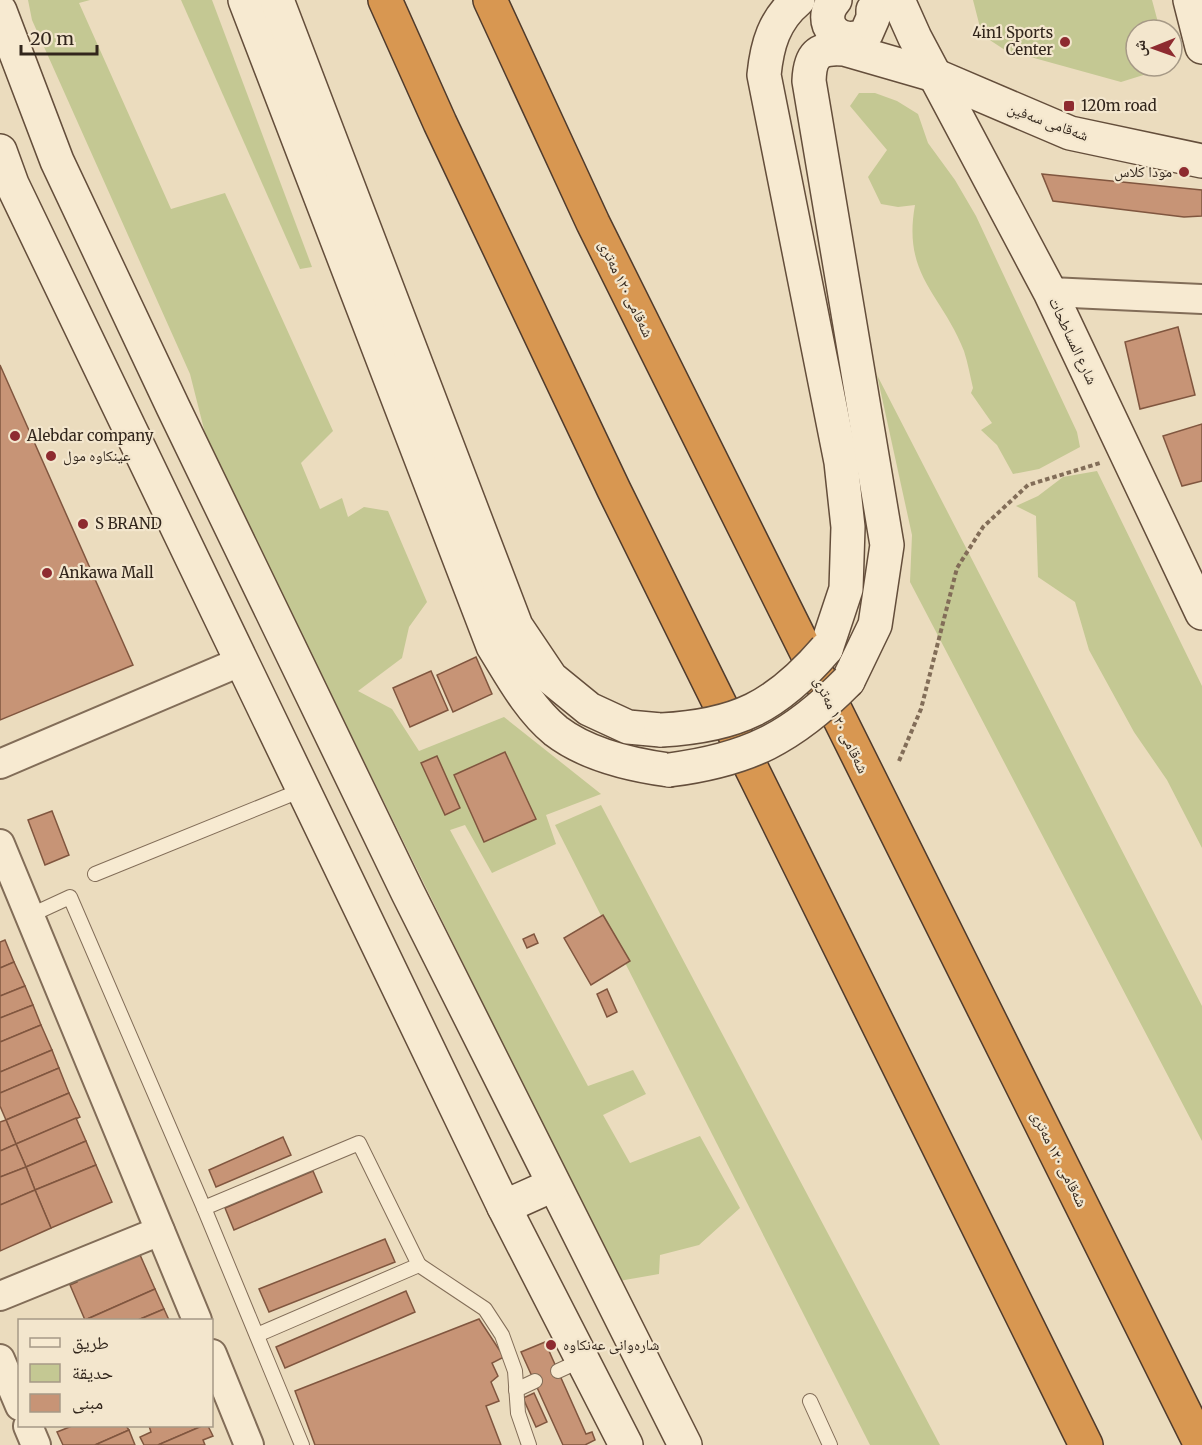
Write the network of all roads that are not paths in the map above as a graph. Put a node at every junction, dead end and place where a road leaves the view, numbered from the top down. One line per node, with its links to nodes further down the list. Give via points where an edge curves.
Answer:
1 (245, 0): 10 (street, bridge, via 493,646 524,696 556,731 606,757 669,770 710,765 749,753 786,735 819,711 848,681 875,625 887,545 809,81 815,56)
2 (277, 0): 5 (street, bridge, via 516,626 551,678 589,709 628,727 661,730 699,728 736,718 770,702 801,678 825,649 846,589 849,527 841,462 764,75 766,51 775,28)
3 (386, 0): 45 (highway, via 614,490)
4 (490, 0): 46 (highway, شەقامی ١٢٠ مەتری, via 598,234)
5 (798, 0)
6 (835, 0): 10 (street, via 828,18)
7 (1190, 0): 11 (street)
8 (876, 3): 10 (street, via 866,34); 12 (street, شارع المساطحات, via 915,38)
9 (0, 11): 25 (street, via 57,160 163,385)
10 (837, 43): 12 (street, شەقامی سەفین)
11 (1202, 47)
12 (934, 75): 14 (street, شەقامی سەفین, via 1070,132); 16 (street, شارع المساطحات)
13 (0, 151): 15 (street)
14 (1202, 161)
15 (6, 187): 19 (street)
16 (1050, 292): 17 (street); 18 (street, شارع المساطحات)
17 (1202, 299)
18 (1202, 613)
19 (242, 661): 20 (street); 21 (street)
20 (0, 764)
21 (302, 790): 23 (lane); 27 (street)
22 (0, 844): 24 (street)
23 (95, 874)
24 (31, 915): 26 (lane, via 70,897); 28 (street)
25 (554, 1185): 27 (street); 43 (street)
26 (204, 1208): 29 (lane, via 359,1143); 32 (lane)
27 (504, 1208): 39 (street, via 570,1366)
28 (160, 1231): 30 (street); 31 (street)
29 (419, 1265): 32 (lane); 36 (lane, via 485,1309 502,1335)
30 (0, 1296)
31 (197, 1319)
32 (257, 1335): 41 (lane)
33 (213, 1356): 40 (street)
34 (0, 1359): 37 (street)
35 (535, 1382): 36 (lane)
36 (516, 1390): 42 (lane, via 518,1413)
37 (18, 1401)
38 (810, 1401): 44 (lane)
39 (619, 1443)
40 (249, 1445)
41 (302, 1445)
42 (530, 1445)
43 (685, 1445)
44 (830, 1445)
45 (1086, 1445)
46 (1201, 1445)

